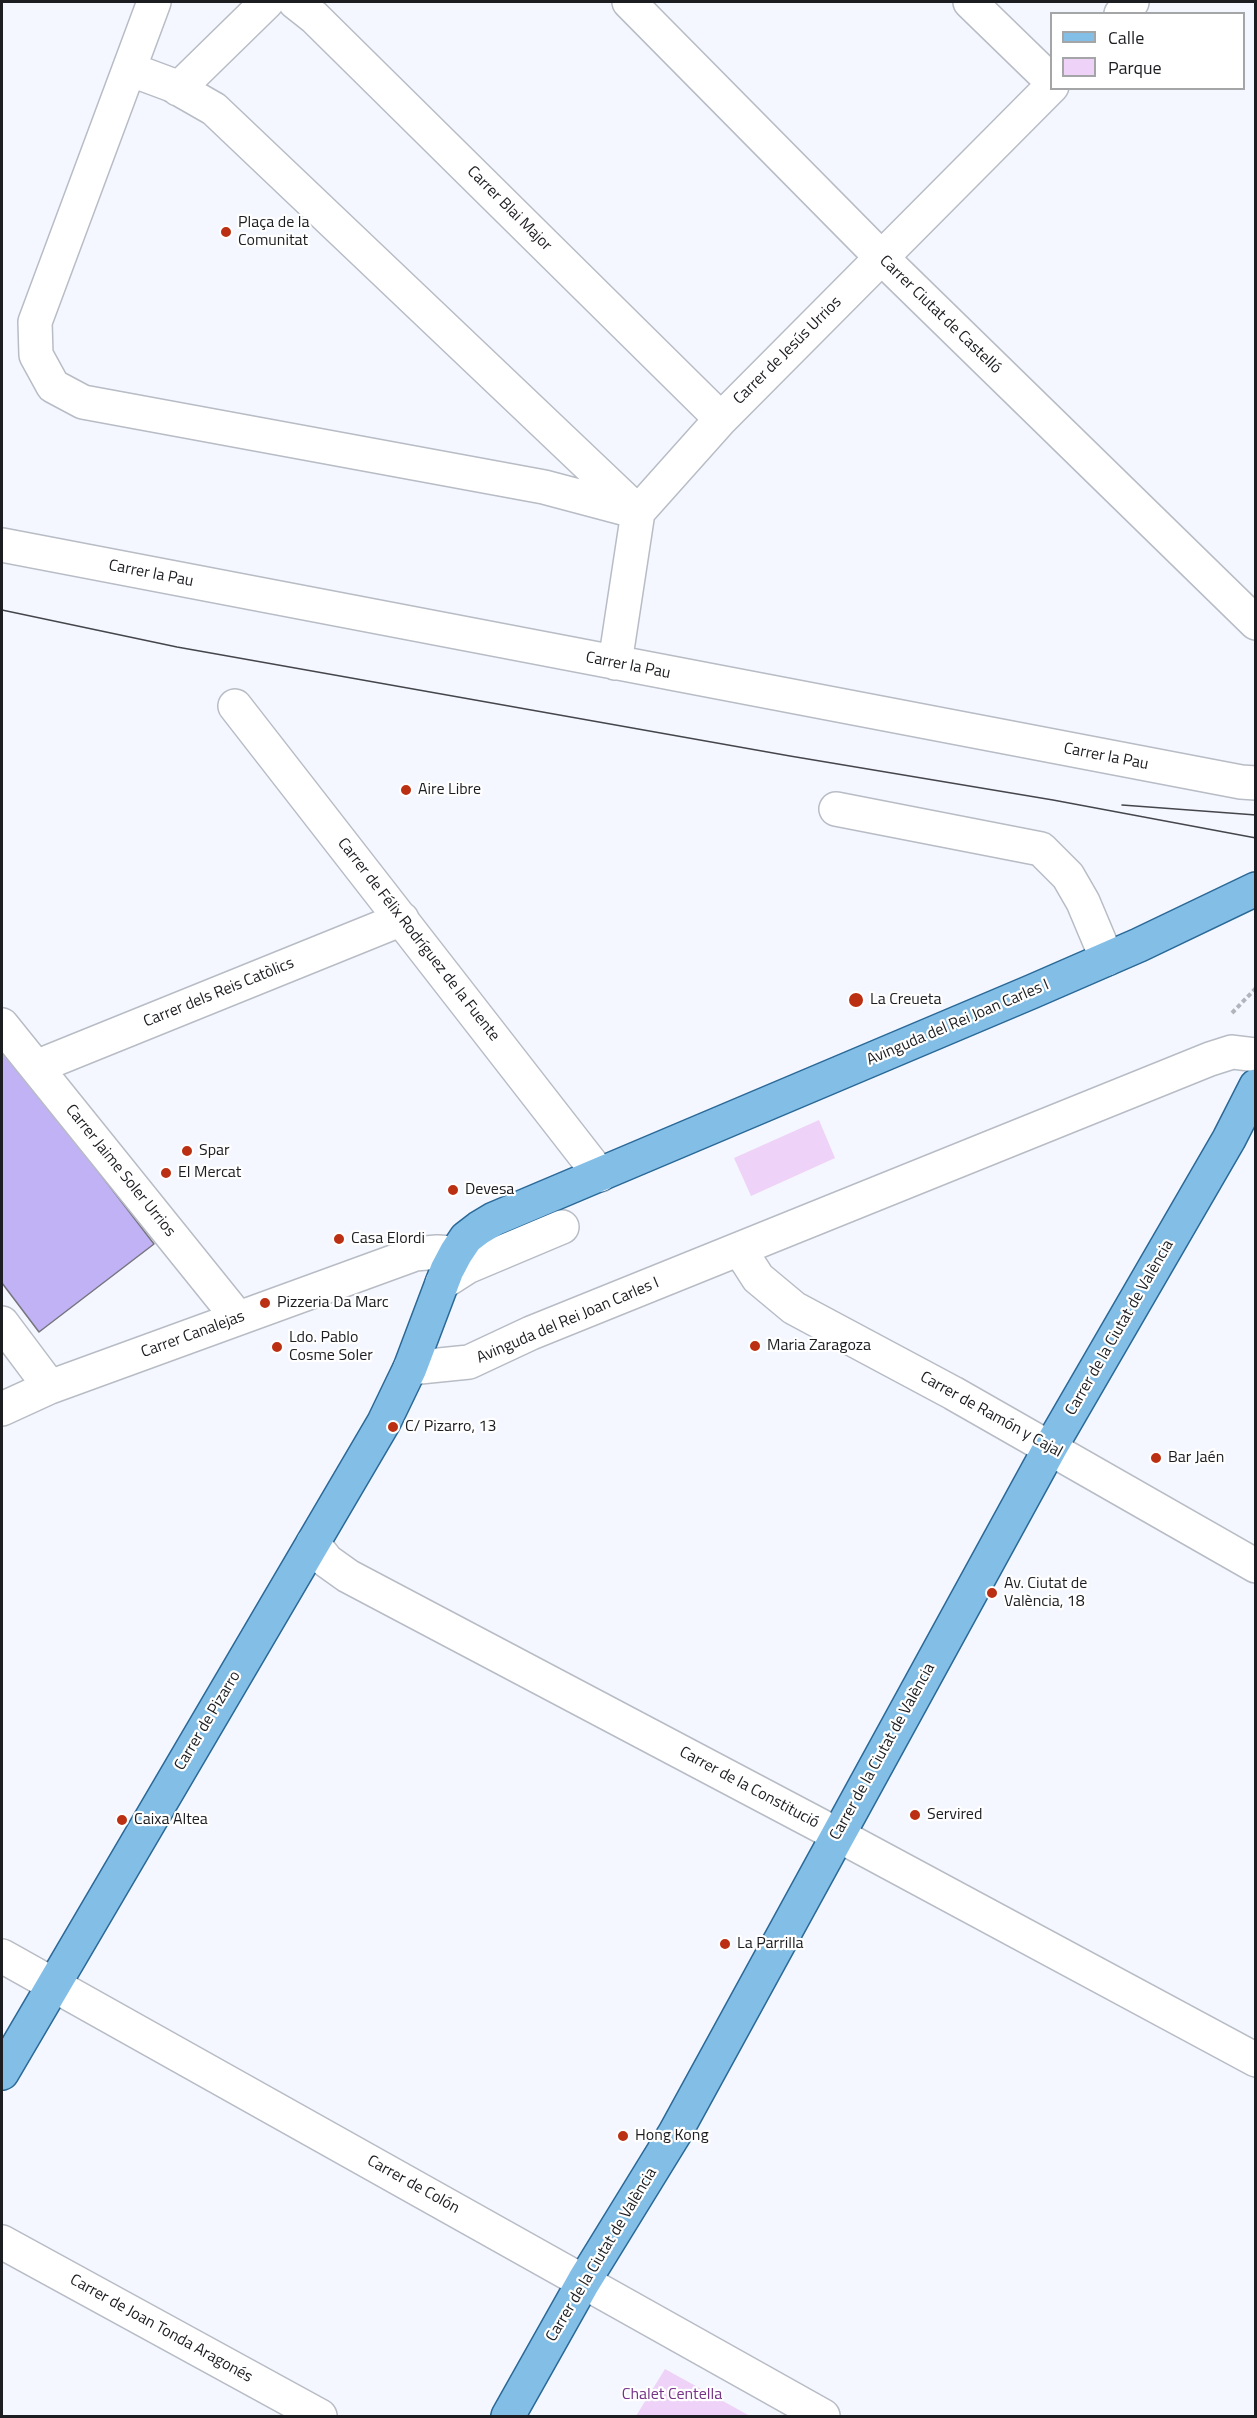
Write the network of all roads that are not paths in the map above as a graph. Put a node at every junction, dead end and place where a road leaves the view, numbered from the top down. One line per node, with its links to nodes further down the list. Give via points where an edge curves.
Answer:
1 (154, 2): 6 (street)
2 (267, 2): 8 (street)
3 (629, 2): 10 (street, Carrer Ciutat de Castelló)
4 (970, 2): 7 (street)
5 (313, 7): 11 (street, Carrer Blai Major)
6 (129, 69): 8 (street); 12 (street, via 35,322 36,355 53,386 83,402 544,487)
7 (1050, 76)
8 (178, 88): 12 (street, via 214,110)
9 (1050, 88): 10 (street, Carrer de Jesús Urrios)
10 (881, 257): 11 (street, Carrer de Jesús Urrios); 14 (street, Carrer Ciutat de Castelló)
11 (721, 419): 12 (street, Carrer de Jesús Urrios)
12 (638, 512): 15 (street)
13 (2, 545): 15 (street, Carrer la Pau)
14 (1256, 623)
15 (615, 663): 17 (street, Carrer la Pau)
16 (235, 706): 20 (street, Carrer de Félix Rodríguez de la Fuente)
17 (1256, 783)
18 (836, 809): 21 (street, via 1041,849 1068,876)
19 (1256, 889): 21 (main road, Avinguda del Rei Joan Carles I)
20 (402, 919): 24 (street, Carrer dels Reis Catòlics); 26 (street, Carrer de Félix Rodríguez de la Fuente)
21 (1107, 959): 26 (main road, Avinguda del Rei Joan Carles I)
22 (2, 1025): 24 (street, Carrer Jaime Soler Urrios)
23 (1256, 1055): 28 (street, Avinguda del Rei Joan Carles I, via 1232,1052 1210,1059)
24 (36, 1067): 31 (street, Carrer Jaime Soler Urrios)
25 (1256, 1086): 36 (main road, Carrer de la Ciutat de València)
26 (600, 1175): 29 (main road, Avinguda del Rei Joan Carles I, via 494,1219 466,1238)
27 (562, 1227): 30 (street, via 467,1267)
28 (740, 1250): 33 (street, Avinguda del Rei Joan Carles I, via 531,1333 469,1362); 36 (street, Carrer de Ramón y Cajal, via 758,1278 794,1308)
29 (456, 1252): 30 (main road, Avinguda del Rei Joan Carles I); 31 (street, Carrer Canalejas, via 414,1254)
30 (442, 1283): 33 (main road, Avinguda del Rei Joan Carles I)
31 (238, 1318): 34 (street, Carrer Canalejas)
32 (2, 1323): 34 (street)
33 (410, 1368): 37 (main road, Carrer de Pizarro, via 384,1422)
34 (50, 1387): 35 (street, Carrer Canalejas)
35 (2, 1409)
36 (1050, 1448): 38 (street, Carrer de Ramón y Cajal); 39 (main road, Carrer de la Ciutat de València)
37 (313, 1544): 39 (street, Carrer de la Constitució, via 327,1561 348,1576); 41 (main road, Carrer de Pizarro)
38 (1256, 1566)
39 (838, 1835): 42 (street, Carrer de la Constitució); 45 (main road, Carrer de la Ciutat de València, via 675,2133)
40 (2, 1956): 41 (street, Carrer de Colón)
41 (52, 1984): 43 (main road, Carrer de Pizarro); 45 (street, Carrer de Colón)
42 (1256, 2060)
43 (2, 2073)
44 (2, 2242): 46 (street, Carrer de Joan Tonda Aragonés)
45 (584, 2281): 47 (main road, Carrer de la Ciutat de València); 48 (street, Carrer de Colón)
46 (320, 2416)
47 (508, 2416)
48 (823, 2416)

